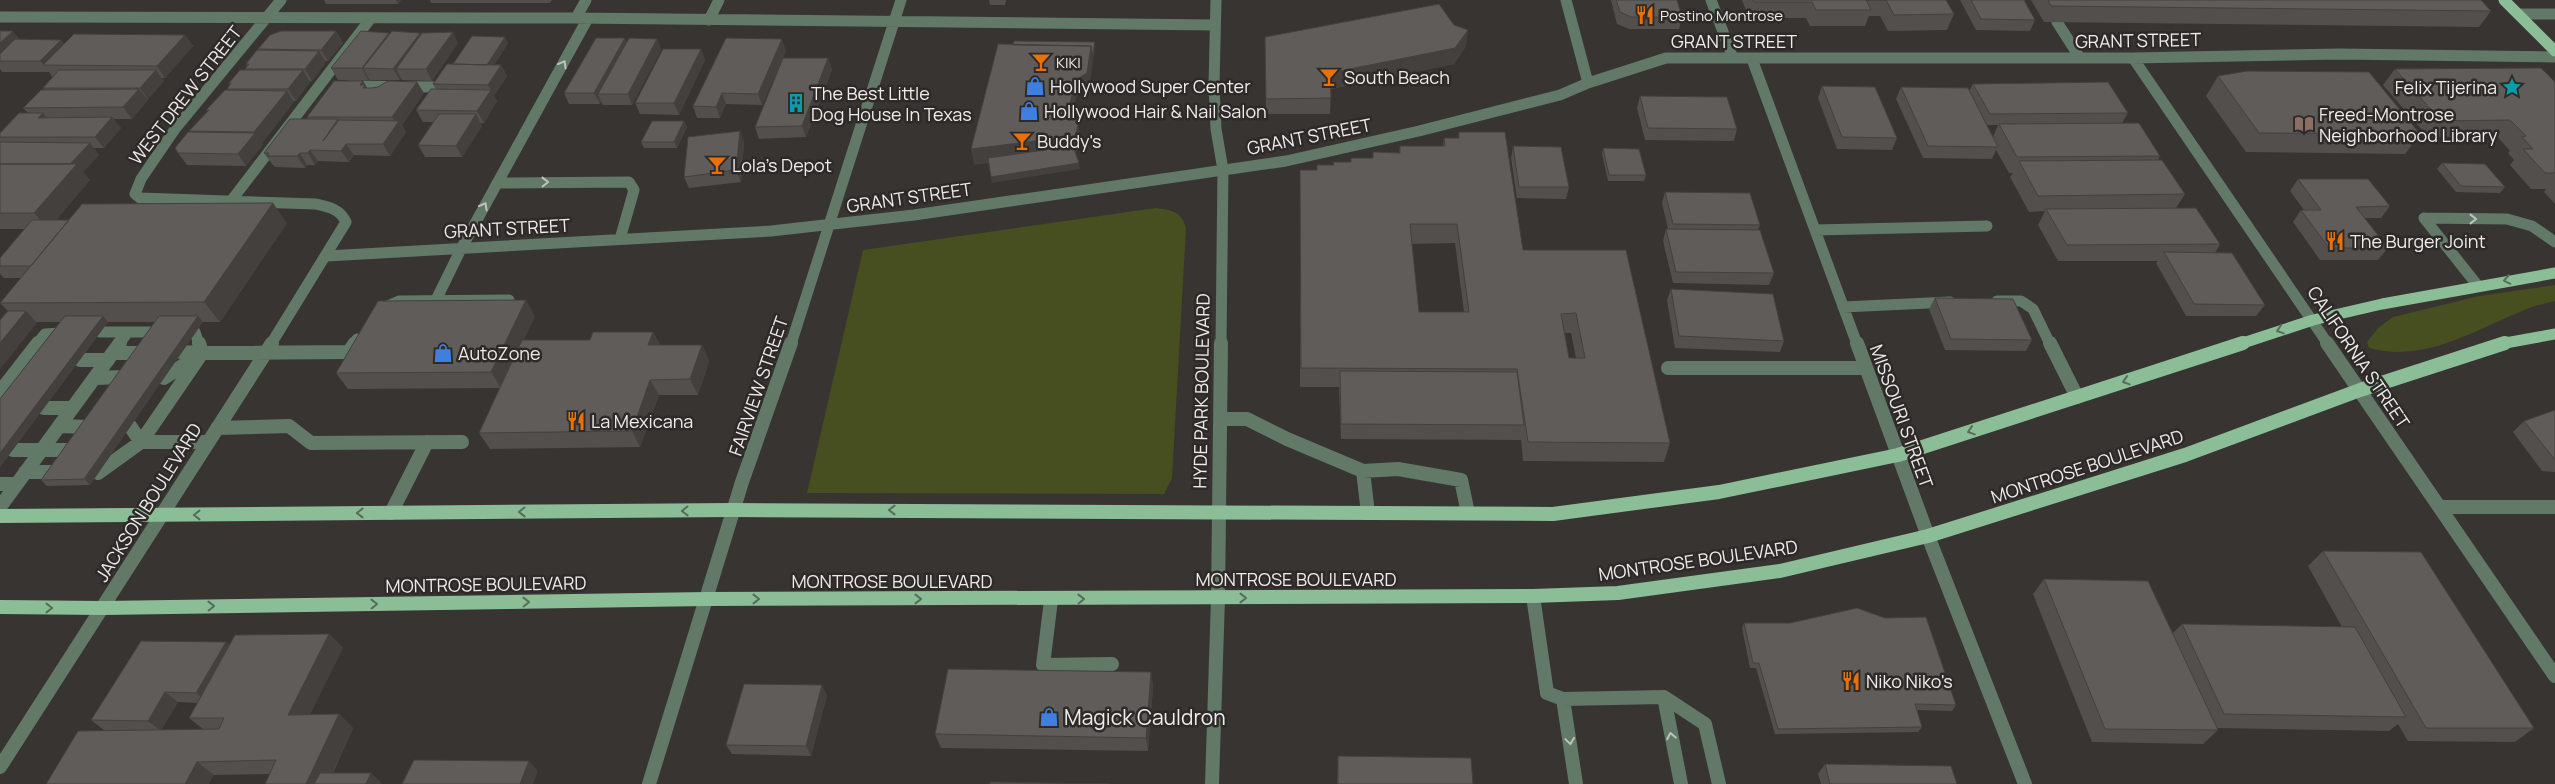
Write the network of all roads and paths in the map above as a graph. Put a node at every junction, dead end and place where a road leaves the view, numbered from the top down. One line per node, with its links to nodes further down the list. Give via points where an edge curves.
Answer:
1 (281, 0): 12 (street, WEST DREW STREET)
2 (586, 0): 14 (street)
3 (719, 0): 16 (street)
4 (901, 0): 18 (street, FAIRVIEW STREET)
5 (1216, 0): 19 (street, HYDE PARK BOULEVARD)
6 (1566, 0): 26 (street)
7 (1711, 0): 22 (street)
8 (2504, 0): 9 (main road)
9 (2518, 14): 10 (street); 20 (main road)
10 (2555, 14)
11 (0, 17): 12 (street)
12 (266, 18): 13 (street); 31 (street, WEST DREW STREET, via 162,146 140,178 135,194 140,198)
13 (370, 18): 14 (street); 27 (street)
14 (576, 18): 15 (street)
15 (588, 18): 16 (street); 30 (street, one-way to 15)
16 (709, 20): 18 (street)
17 (2057, 22): 23 (street)
18 (893, 23): 19 (street); 32 (street, FAIRVIEW STREET)
19 (1214, 25): 29 (street, HYDE PARK BOULEVARD, via 1216,141)
20 (2555, 51)
21 (2555, 57): 24 (street, GRANT STREET, via 2339,54)
22 (1733, 58): 25 (street, GRANT STREET); 26 (street, GRANT STREET, via 1666,58)
23 (2080, 58): 24 (street, GRANT STREET); 25 (street, GRANT STREET)
24 (2133, 58): 47 (street, CALIFORNIA STREET)
25 (1752, 59): 34 (street, MISSOURI STREET)
26 (1588, 82): 29 (street, GRANT STREET, via 1560,95 1419,131 1286,161)
27 (319, 85): 28 (street); 31 (street)
28 (433, 87)
29 (1223, 170): 32 (street, GRANT STREET); 73 (street, HYDE PARK BOULEVARD)
30 (497, 183): 35 (street, one-way to 35, via 629,182 634,190); 37 (street, one-way to 30)
31 (231, 201): 38 (street, via 334,207 343,214 346,222)
32 (828, 226): 35 (street, GRANT STREET); 96 (street, FAIRVIEW STREET, via 804,306)
33 (1987, 226): 34 (street)
34 (1815, 230): 45 (street, MISSOURI STREET)
35 (620, 239): 37 (street, GRANT STREET)
36 (2555, 242): 40 (street, one-way to 36, via 2424,218 2507,219 2532,226)
37 (461, 249): 38 (street, GRANT STREET); 41 (street)
38 (327, 256): 58 (street, JACKSON BOULEVARD)
39 (2555, 273): 40 (main road, one-way to 40)
40 (2478, 286): 47 (main road)
41 (436, 300): 42 (street); 46 (street, via 399,301)
42 (509, 300)
43 (1984, 301): 70 (street, via 2021,300 2033,309)
44 (1965, 302): 45 (street)
45 (1843, 307): 64 (street, MISSOURI STREET)
46 (372, 313)
47 (2313, 320): 68 (street, CALIFORNIA STREET); 70 (main road, one-way to 70)
48 (363, 329): 58 (street, via 349,352)
49 (100, 332): 50 (street)
50 (128, 332): 51 (street); 59 (street)
51 (157, 332)
52 (195, 332): 57 (street)
53 (61, 334): 60 (street, via 45,334)
54 (2555, 334): 68 (main road, MONTROSE BOULEVARD, via 2502,343)
55 (182, 352): 57 (street)
56 (142, 353): 59 (street)
57 (202, 353): 58 (street); 67 (street); 78 (street)
58 (265, 353): 77 (street, JACKSON BOULEVARD)
59 (111, 356): 62 (street); 66 (street)
60 (24, 360): 61 (street); 69 (street)
61 (41, 360)
62 (80, 360)
63 (1668, 368): 64 (street)
64 (1866, 368): 86 (street, MISSOURI STREET)
65 (124, 377): 66 (street)
66 (95, 378): 72 (street)
67 (164, 378)
68 (2360, 390): 94 (street, CALIFORNIA STREET); 103 (main road, MONTROSE BOULEVARD, via 2184,455)
69 (0, 392)
70 (2077, 397): 86 (main road, one-way to 86)
71 (44, 408): 72 (street)
72 (72, 408): 74 (street)
73 (1220, 419): 87 (street, via 1247,419); 98 (street, HYDE PARK BOULEVARD)
74 (59, 426): 76 (street); 84 (street)
75 (130, 426): 78 (street)
76 (89, 427)
77 (217, 428): 79 (street, JACKSON BOULEVARD); 80 (street, via 288,426 311,443)
78 (140, 442): 79 (street); 82 (street); 90 (street)
79 (208, 442): 101 (street, JACKSON BOULEVARD)
80 (427, 442): 81 (street); 97 (street)
81 (462, 442)
82 (114, 449)
83 (13, 450): 84 (street)
84 (42, 450): 85 (street); 88 (street)
85 (72, 450)
86 (1898, 455): 100 (main road, via 1709,493 1553,514); 103 (street, MISSOURI STREET)
87 (1363, 471): 99 (street); 100 (street, via 1398,469 1461,480)
88 (25, 472): 89 (street); 92 (street)
89 (57, 472)
90 (98, 472)
91 (0, 484): 92 (street)
92 (17, 484): 93 (street)
93 (0, 507)
94 (2440, 507): 95 (street); 111 (street, CALIFORNIA STREET)
95 (2555, 507)
96 (733, 510): 97 (main road, one-way to 97); 98 (main road, one-way to 96); 106 (street, FAIRVIEW STREET)
97 (391, 513): 101 (main road, one-way to 101)
98 (1218, 513): 99 (main road); 105 (street, HYDE PARK BOULEVARD)
99 (1368, 513): 100 (main road)
100 (1468, 514)
101 (162, 515): 102 (main road); 109 (street, JACKSON BOULEVARD)
102 (0, 516)
103 (1928, 536): 104 (main road, MONTROSE BOULEVARD, via 1780,571 1618,593); 120 (street, MISSOURI STREET)
104 (1534, 596): 105 (main road, MONTROSE BOULEVARD, one-way to 104); 113 (street, via 1547,693)
105 (1218, 598): 107 (main road, MONTROSE BOULEVARD, one-way to 105); 116 (street, HYDE PARK BOULEVARD)
106 (707, 599): 107 (main road, MONTROSE BOULEVARD, one-way to 107); 109 (main road, MONTROSE BOULEVARD, one-way to 106); 115 (street, FAIRVIEW STREET)
107 (1051, 600): 110 (street, via 1043,665)
108 (0, 607): 109 (main road, MONTROSE BOULEVARD, one-way to 109)
109 (103, 608): 114 (street, JACKSON BOULEVARD)
110 (1112, 664)
111 (2555, 676)
112 (1664, 698): 113 (street); 118 (street, one-way to 112); 119 (street, via 1704,724)
113 (1564, 699): 117 (street, one-way to 117)
114 (0, 767)
115 (649, 784)
116 (1212, 784)
117 (1576, 784)
118 (1681, 784)
119 (1719, 784)
120 (2025, 784)

